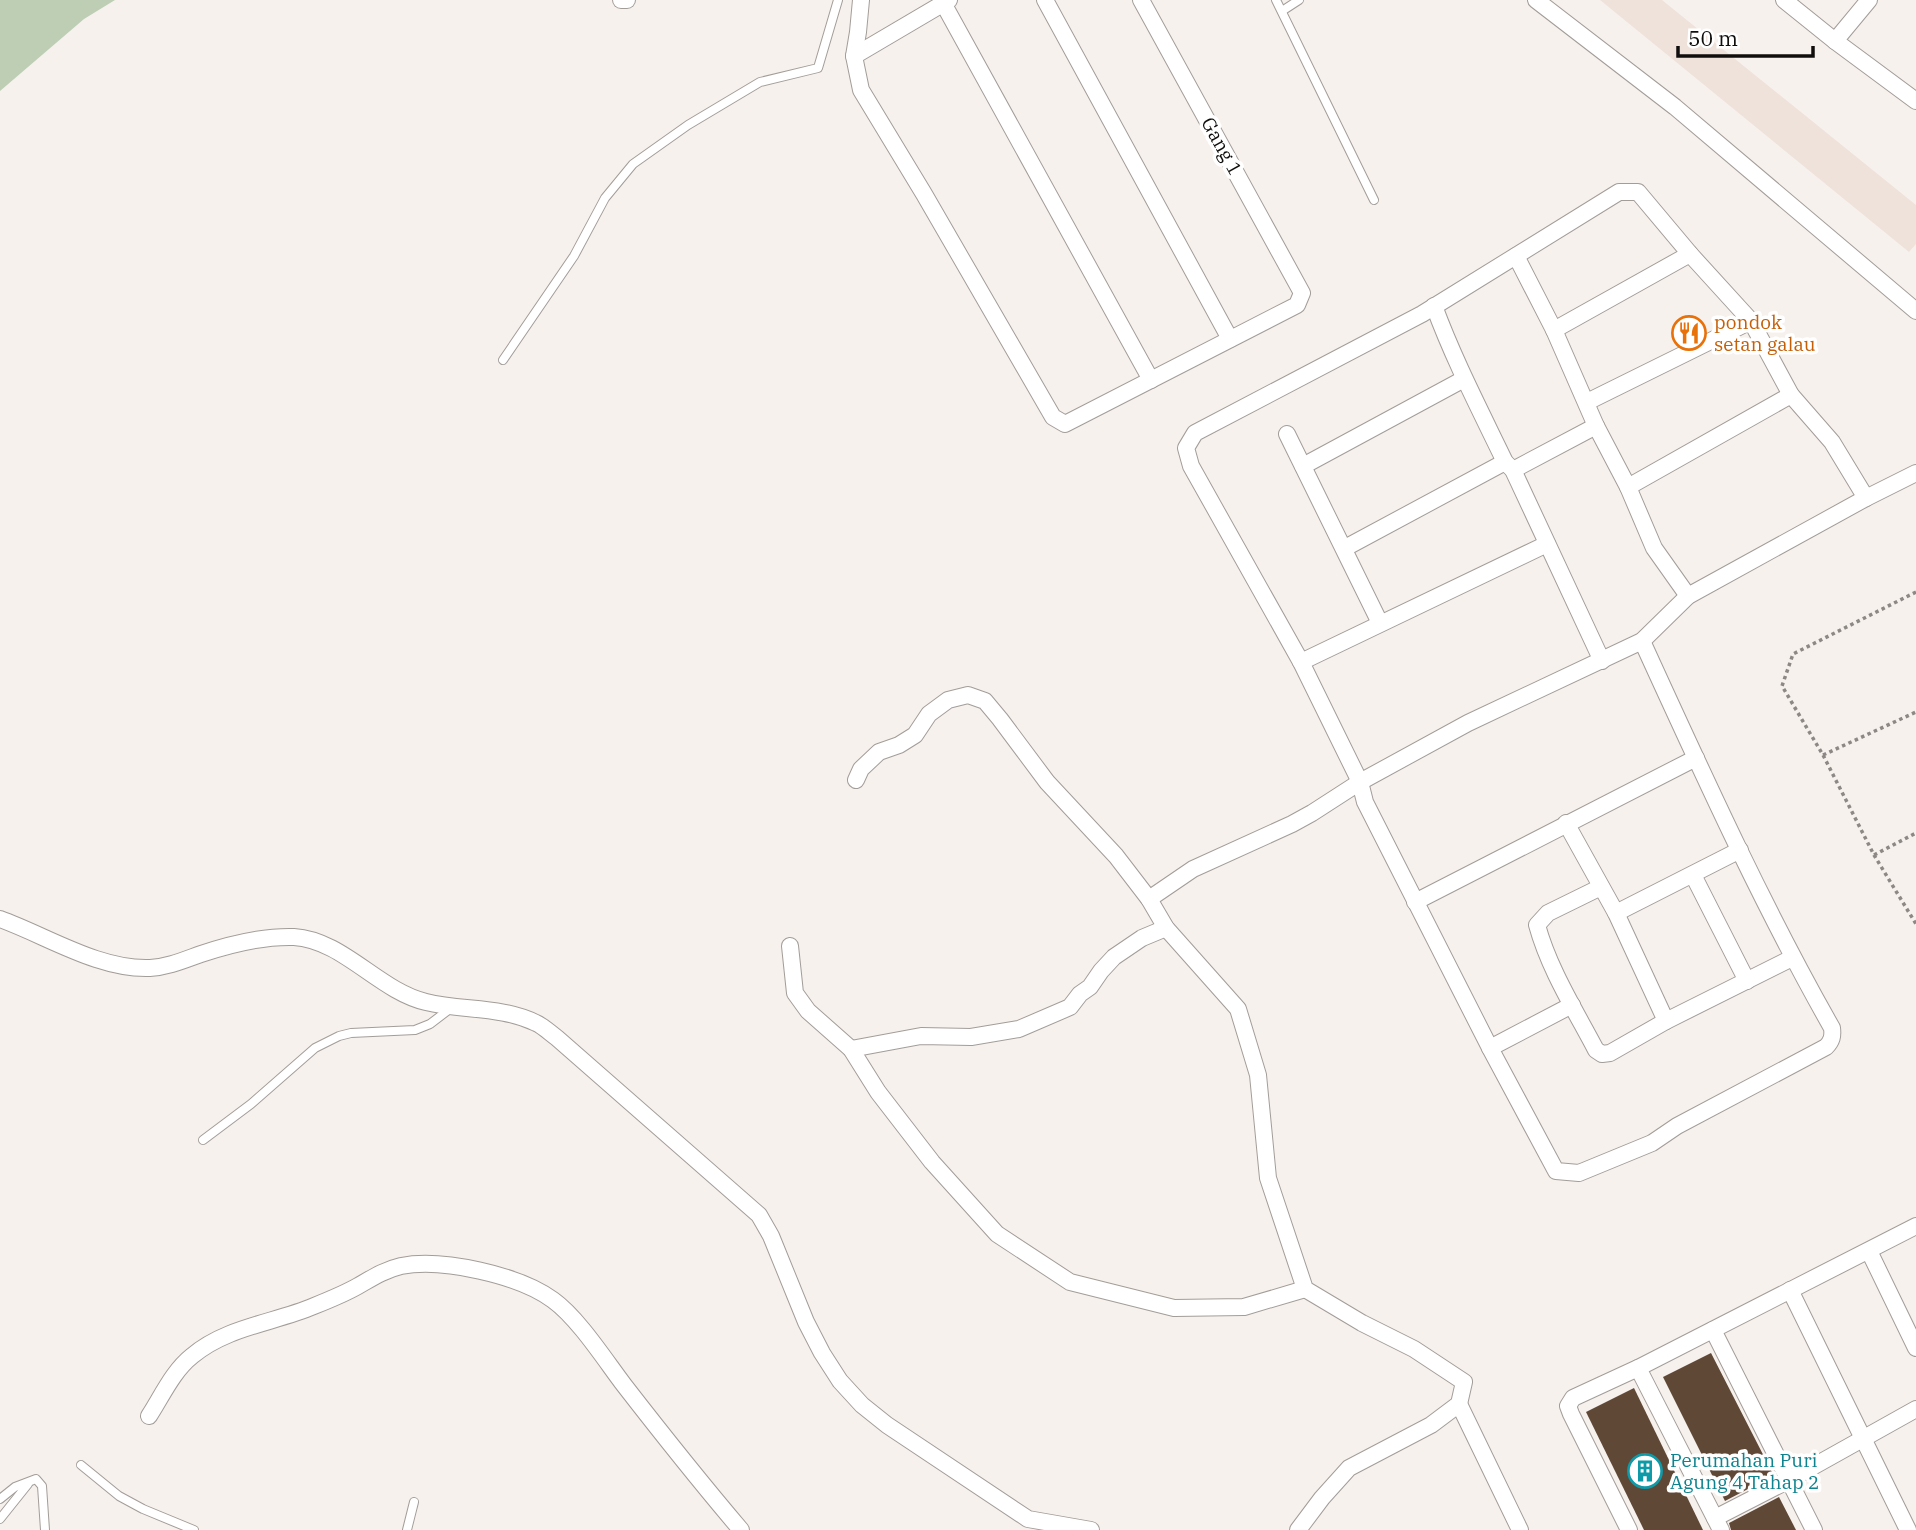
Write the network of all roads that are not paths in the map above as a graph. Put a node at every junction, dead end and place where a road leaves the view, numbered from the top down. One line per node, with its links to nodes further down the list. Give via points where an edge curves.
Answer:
1 (621, 0): 2 (street)
2 (627, 0)
3 (838, 0): 25 (lane, via 818,68 760,82 633,164 605,198 573,256)
4 (861, 0): 15 (street)
5 (1045, 0): 24 (street)
6 (1141, 0): 24 (street, Gang 1, via 1302,293 1297,305)
7 (1276, 0): 13 (lane)
8 (1299, 0): 13 (lane)
9 (1536, 0): 21 (street, via 1675,107)
10 (1784, 0): 14 (street)
11 (1869, 0): 14 (street)
12 (946, 2): 15 (street); 27 (street)
13 (1282, 11): 17 (lane)
14 (1835, 41): 16 (street)
15 (854, 56): 27 (street, via 861,90 1053,417 1065,424)
16 (1915, 100)
17 (1374, 201)
18 (1690, 254): 19 (street, via 1638,192 1619,192); 22 (street); 23 (street)
19 (1516, 256): 20 (street); 23 (street)
20 (1434, 306): 26 (street); 43 (street, via 1195,433 1186,447 1191,466)
21 (1916, 311)
22 (1751, 321): 28 (street); 29 (street)
23 (1554, 330): 29 (street)
24 (1230, 340): 27 (street)
25 (503, 360)
26 (1464, 379): 32 (street); 33 (street)
27 (1151, 380)
28 (1791, 395): 35 (street); 36 (street, via 1832,442)
29 (1587, 402): 30 (street)
30 (1597, 426): 33 (street); 35 (street)
31 (1287, 434): 32 (street)
32 (1303, 466): 38 (street)
33 (1509, 466): 37 (street); 38 (street)
34 (1916, 473): 36 (street)
35 (1628, 486): 39 (street, via 1654,548)
36 (1866, 498): 39 (street)
37 (1547, 544): 40 (street); 42 (street)
38 (1345, 548): 40 (street)
39 (1688, 596): 41 (street)
40 (1380, 623): 43 (street)
41 (1642, 641): 42 (street); 44 (street)
42 (1602, 661): 46 (street, via 1468,723)
43 (1301, 662): 46 (street)
44 (1696, 758): 47 (street); 48 (street)
45 (856, 780): 51 (street, via 879,752 899,746 948,701 968,695 985,701 1047,782)
46 (1360, 782): 51 (street, via 1312,813 1193,869); 52 (street, via 1365,803)
47 (1566, 823): 50 (street); 52 (street)
48 (1740, 850): 49 (street); 57 (street)
49 (1693, 875): 53 (street); 58 (street)
50 (1601, 887): 53 (street); 59 (street, via 1548,913 1537,925)
51 (1149, 899): 55 (street)
52 (1415, 902): 62 (street)
53 (1616, 913): 61 (street)
54 (0, 919): 60 (street, via 99,961 132,968 173,964 237,943 296,937 345,956 410,997)
55 (1166, 928): 63 (street, via 1114,957 1070,1007 1019,1029 971,1037 921,1036); 67 (street, via 1238,1009 1258,1075 1268,1178)
56 (790, 946): 63 (street, via 795,993 808,1011)
57 (1793, 958): 58 (street); 62 (street, via 1832,1028 1826,1047 1652,1143 1579,1173 1556,1171)
58 (1747, 981): 61 (street)
59 (1572, 1005): 61 (street, via 1602,1054); 62 (street)
60 (453, 1006): 64 (lane, via 415,1030 351,1033 315,1048); 83 (street, via 503,1012 538,1024 751,1208 765,1224 806,1322 840,1381 887,1425)
61 (1666, 1021)
62 (1490, 1048)
63 (851, 1049): 67 (street, via 932,1162 997,1234 1070,1282 1174,1308 1244,1307)
64 (203, 1140)
65 (1916, 1226): 66 (street)
66 (1869, 1251): 68 (street); 70 (street)
67 (1305, 1289): 72 (street, via 1464,1382)
68 (1790, 1290): 69 (street); 75 (street)
69 (1713, 1329): 71 (street); 77 (street)
70 (1916, 1348)
71 (1638, 1368): 82 (street); 91 (street, via 1573,1398 1568,1406)
72 (1459, 1405): 89 (street, via 1349,1468); 90 (street)
73 (1916, 1409): 75 (street)
74 (149, 1416): 87 (street, via 192,1356 231,1334 304,1311 400,1266 473,1268 529,1286 564,1309)
75 (1863, 1438): 77 (street); 93 (street)
76 (81, 1465): 85 (lane, via 119,1496)
77 (1789, 1480): 82 (street); 92 (street)
78 (30, 1481): 79 (lane); 81 (lane); 84 (lane, via 36,1479 42,1486)
79 (0, 1499)
80 (414, 1502): 86 (lane)
81 (0, 1518)
82 (1718, 1524)
83 (1033, 1525): 88 (street)
84 (45, 1530)
85 (194, 1530)
86 (407, 1530)
87 (741, 1530)
88 (1091, 1530)
89 (1298, 1530)
90 (1520, 1530)
91 (1629, 1530)
92 (1814, 1530)
93 (1908, 1530)

